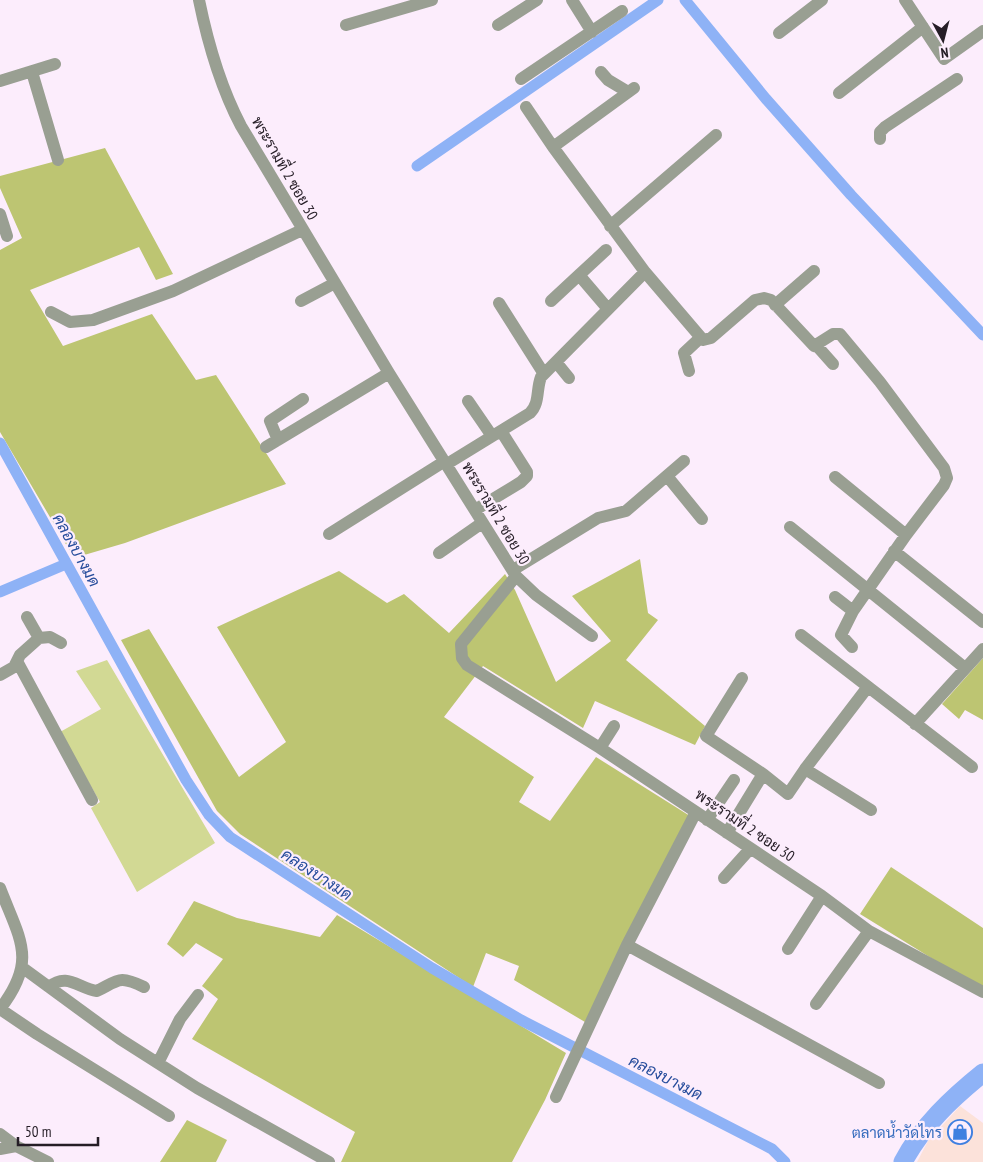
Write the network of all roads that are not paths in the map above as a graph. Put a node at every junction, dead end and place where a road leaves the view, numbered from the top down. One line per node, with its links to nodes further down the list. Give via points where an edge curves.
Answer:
1 (199, 0): 28 (street, พระรามที่ 2 ซอย 30, via 221,84 231,107)
2 (432, 0): 8 (street)
3 (537, 0): 9 (street)
4 (572, 0): 12 (street)
5 (822, 0): 13 (street)
6 (905, 0): 10 (street)
7 (622, 11): 12 (street)
8 (346, 25)
9 (498, 25)
10 (923, 27): 11 (street, via 944,60); 20 (street)
11 (983, 31)
12 (592, 32): 17 (street)
13 (779, 33)
14 (54, 64): 15 (street)
15 (32, 72): 19 (street); 25 (street)
16 (601, 72): 24 (street, via 608,80 631,90)
17 (521, 79)
18 (958, 79): 23 (street, via 885,126 880,132)
19 (0, 81)
20 (839, 93)
21 (526, 107): 24 (street)
22 (716, 135): 27 (street)
23 (880, 139)
24 (553, 147): 27 (street)
25 (58, 160)
26 (0, 214): 29 (street)
27 (610, 226): 32 (street)
28 (302, 230): 34 (street, พระรามที่ 2 ซอย 30); 40 (street, via 173,291 93,320 70,322)
29 (8, 236)
30 (606, 250): 33 (street)
31 (814, 271): 38 (street)
32 (645, 272): 39 (street); 41 (street)
33 (579, 275): 36 (street); 39 (street)
34 (335, 284): 35 (street); 46 (street, พระรามที่ 2 ซอย 30)
35 (301, 300)
36 (551, 301)
37 (498, 303): 47 (street)
38 (775, 306): 41 (street, via 771,300 755,300 707,341); 42 (street, via 810,344)
39 (608, 309): 43 (street)
40 (51, 312)
41 (699, 339): 45 (street, via 684,353)
42 (817, 346): 44 (street); 63 (street, via 833,334 840,334 944,468 947,478 944,485)
43 (556, 362): 47 (street); 48 (street)
44 (833, 364)
45 (689, 370)
46 (389, 373): 52 (street); 55 (street, พระรามที่ 2 ซอย 30)
47 (544, 374): 51 (street, via 538,384 535,408)
48 (569, 378)
49 (303, 399): 52 (street, via 270,421)
50 (468, 401): 51 (street)
51 (497, 434): 55 (street); 58 (street, via 527,472 526,476)
52 (278, 440): 53 (street)
53 (266, 447)
54 (684, 461): 56 (street)
55 (446, 462): 58 (street, พระรามที่ 2 ซอย 30); 62 (street)
56 (667, 476): 59 (street); 66 (street, via 626,511 598,518)
57 (836, 477): 63 (street)
58 (475, 510): 60 (street, พระรามที่ 2 ซอย 30)
59 (702, 520)
60 (482, 523): 65 (street); 66 (street, พระรามที่ 2 ซอย 30)
61 (790, 527): 67 (street)
62 (329, 534)
63 (906, 534): 64 (street)
64 (894, 551): 67 (street); 71 (street)
65 (438, 553)
66 (515, 573): 73 (street, via 542,599); 85 (street, พระรามที่ 2 ซอย 30, via 461,644 462,658 467,665)
67 (867, 590): 69 (street); 79 (street)
68 (835, 597): 69 (street)
69 (853, 611): 76 (street, via 841,635)
70 (27, 617): 74 (street)
71 (983, 622)
72 (801, 635): 82 (street)
73 (592, 636)
74 (39, 638): 75 (street, via 50,637); 78 (street)
75 (61, 642)
76 (852, 647)
77 (983, 649): 79 (street)
78 (17, 661): 80 (street, via 14,668); 90 (street)
79 (965, 668): 83 (street)
80 (0, 675)
81 (742, 678): 88 (street, via 706,736)
82 (867, 688): 83 (street); 87 (street)
83 (915, 724): 86 (street)
84 (614, 726): 85 (street)
85 (600, 748): 92 (street, พระรามที่ 2 ซอย 30)
86 (972, 767)
87 (805, 769): 88 (street, via 788,794); 91 (street)
88 (762, 774): 94 (street)
89 (734, 780): 93 (street)
90 (92, 800)
91 (871, 810)
92 (696, 812): 93 (street, พระรามที่ 2 ซอย 30); 100 (street)
93 (707, 820): 94 (street, พระรามที่ 2 ซอย 30)
94 (727, 833): 95 (street, พระรามที่ 2 ซอย 30)
95 (750, 849): 96 (street); 98 (street, พระรามที่ 2 ซอย 30)
96 (724, 878)
97 (0, 888): 102 (street, via 22,944)
98 (822, 896): 99 (street, พระรามที่ 2 ซอย 30); 101 (street)
99 (869, 931): 105 (street, พระรามที่ 2 ซอย 30); 107 (street)
100 (627, 945): 110 (street); 111 (street)
101 (788, 949)
102 (23, 968): 103 (street); 108 (street, via 14,992)
103 (49, 986): 104 (street, via 61,979 69,979 97,992 122,978); 109 (street, via 120,1039)
104 (144, 986)
105 (983, 992)
106 (198, 995): 109 (street, via 180,1019)
107 (816, 1004)
108 (0, 1009): 112 (street)
109 (158, 1062): 117 (street, via 197,1088)
110 (879, 1083)
111 (556, 1097)
112 (169, 1116)
113 (0, 1134): 114 (street)
114 (16, 1146): 115 (street); 116 (street)
115 (0, 1149)
116 (48, 1162)
117 (329, 1162)

